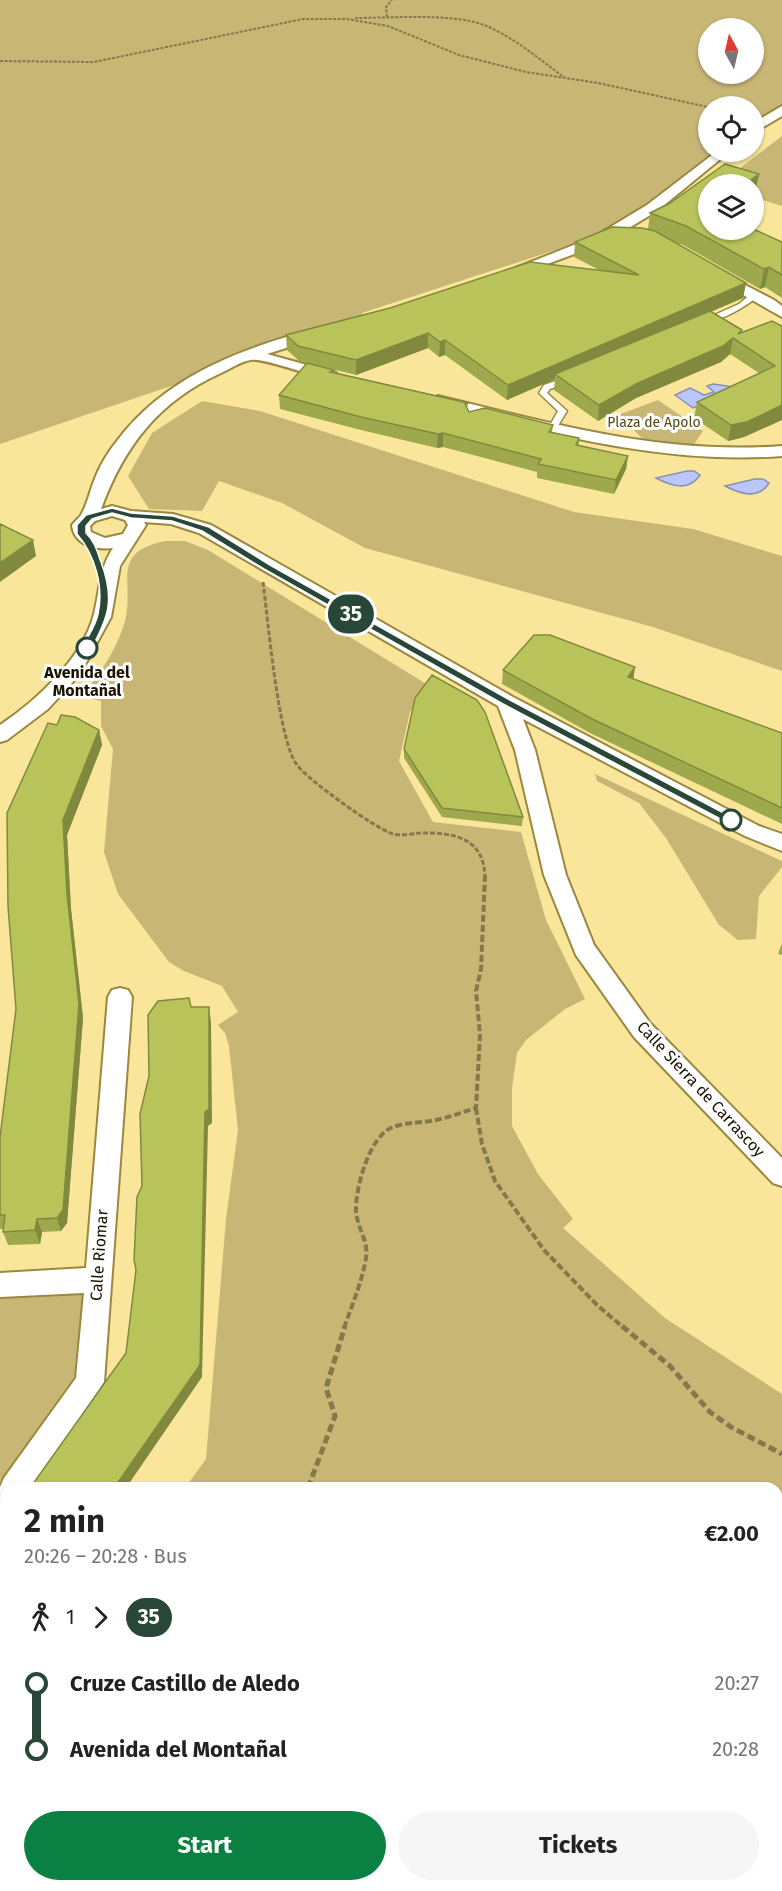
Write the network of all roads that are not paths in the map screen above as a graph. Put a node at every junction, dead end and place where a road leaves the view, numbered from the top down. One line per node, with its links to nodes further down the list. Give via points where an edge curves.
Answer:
1 (782, 110): 2 (street)
2 (764, 122)
3 (710, 162): 4 (street, via 652,208)
4 (606, 235): 5 (street); 7 (street)
5 (630, 236)
6 (706, 268): 8 (street)
7 (492, 280)
8 (754, 296): 9 (street); 10 (lane, via 742,306)
9 (782, 313)
10 (698, 324)
11 (329, 330): 12 (street)
12 (252, 355): 14 (street); 18 (street, via 202,375 168,397 130,431)
13 (580, 374): 16 (lane, via 547,387 543,393 563,411)
14 (348, 380)
15 (427, 399): 16 (street)
16 (553, 427): 17 (street, via 649,447 736,455)
17 (782, 452)
18 (105, 472): 19 (street, via 112,492); 20 (street)
19 (128, 514): 20 (street, via 112,511); 21 (street, via 173,519); 22 (street, via 137,525)
20 (89, 517): 23 (street, via 81,525 82,534)
21 (206, 529): 22 (street); 25 (street)
22 (132, 536): 23 (street, via 110,544); 24 (street, via 113,558)
23 (89, 541): 24 (street)
24 (105, 585): 26 (street, via 103,616 78,665 38,711)
25 (506, 702): 27 (street); 29 (street, Calle Sierra de Carrascoy, via 525,750 555,875 584,949 642,1030)
26 (0, 735)
27 (782, 843)
28 (120, 997): 30 (street, Calle Riomar)
29 (782, 1175)
30 (96, 1280): 31 (street); 32 (street, Calle Riomar, via 90,1382)
31 (0, 1286)
32 (18, 1482)

